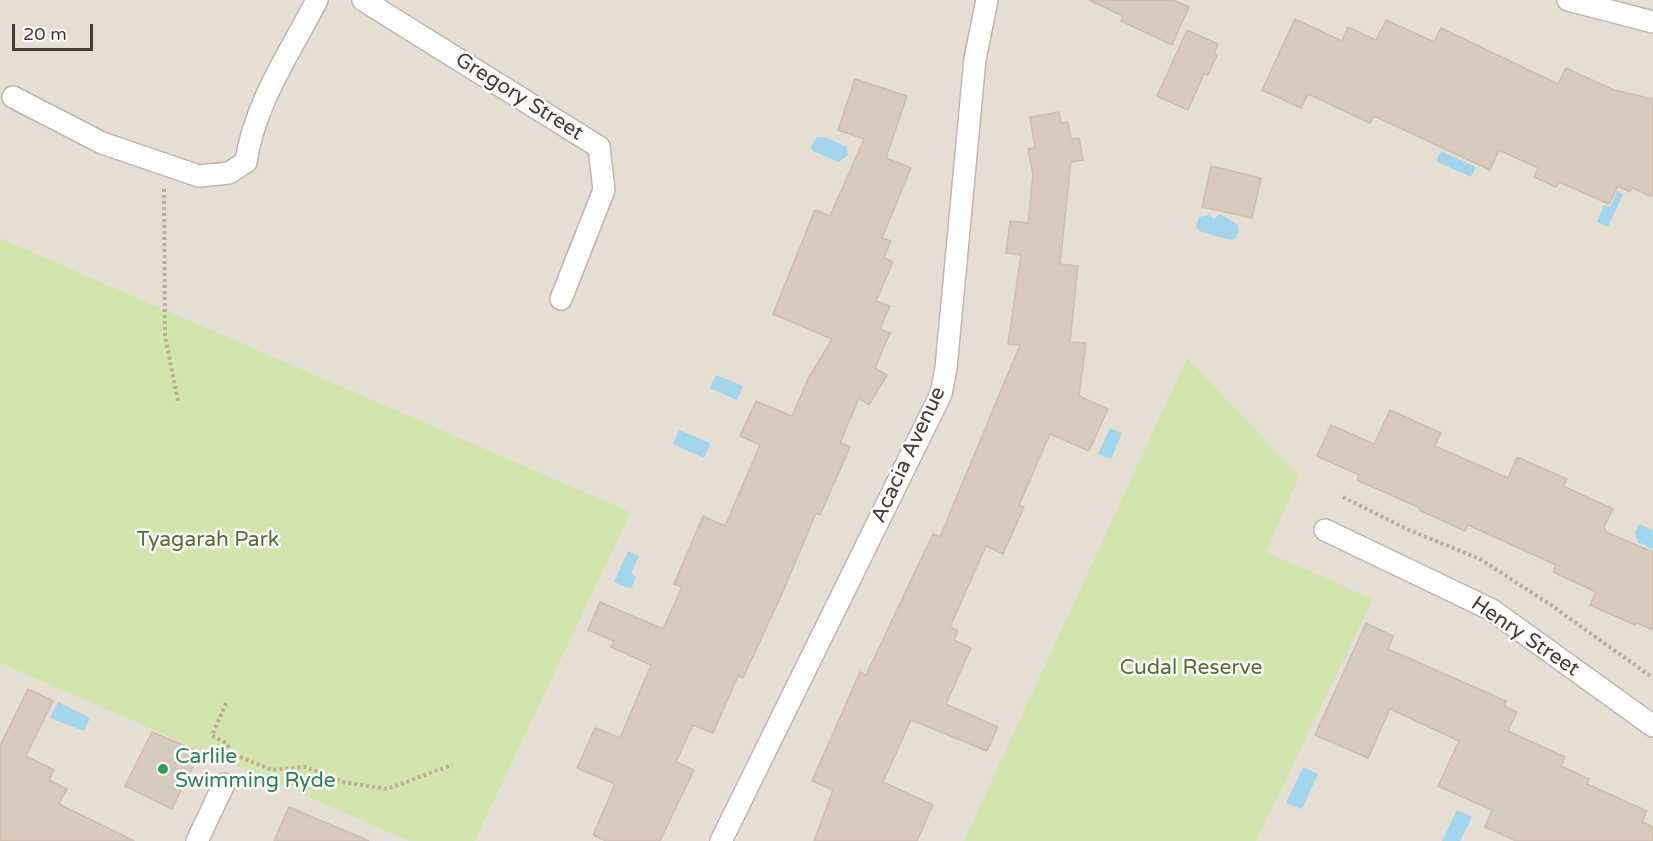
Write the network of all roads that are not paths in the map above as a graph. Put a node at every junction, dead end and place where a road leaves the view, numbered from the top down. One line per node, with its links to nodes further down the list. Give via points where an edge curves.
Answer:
1 (317, 0): 6 (street, via 256,118 246,162 229,173 199,176 102,143)
2 (363, 0): 7 (street, Gregory Street, via 600,147 604,190)
3 (987, 0): 12 (street, Acacia Avenue, via 975,59 941,394)
4 (1568, 0): 5 (street)
5 (1653, 22)
6 (13, 97)
7 (561, 299)
8 (1325, 530): 9 (street, Henry Street, via 1492,610)
9 (1653, 726)
10 (224, 784): 11 (street)
11 (197, 841)
12 (721, 841)

